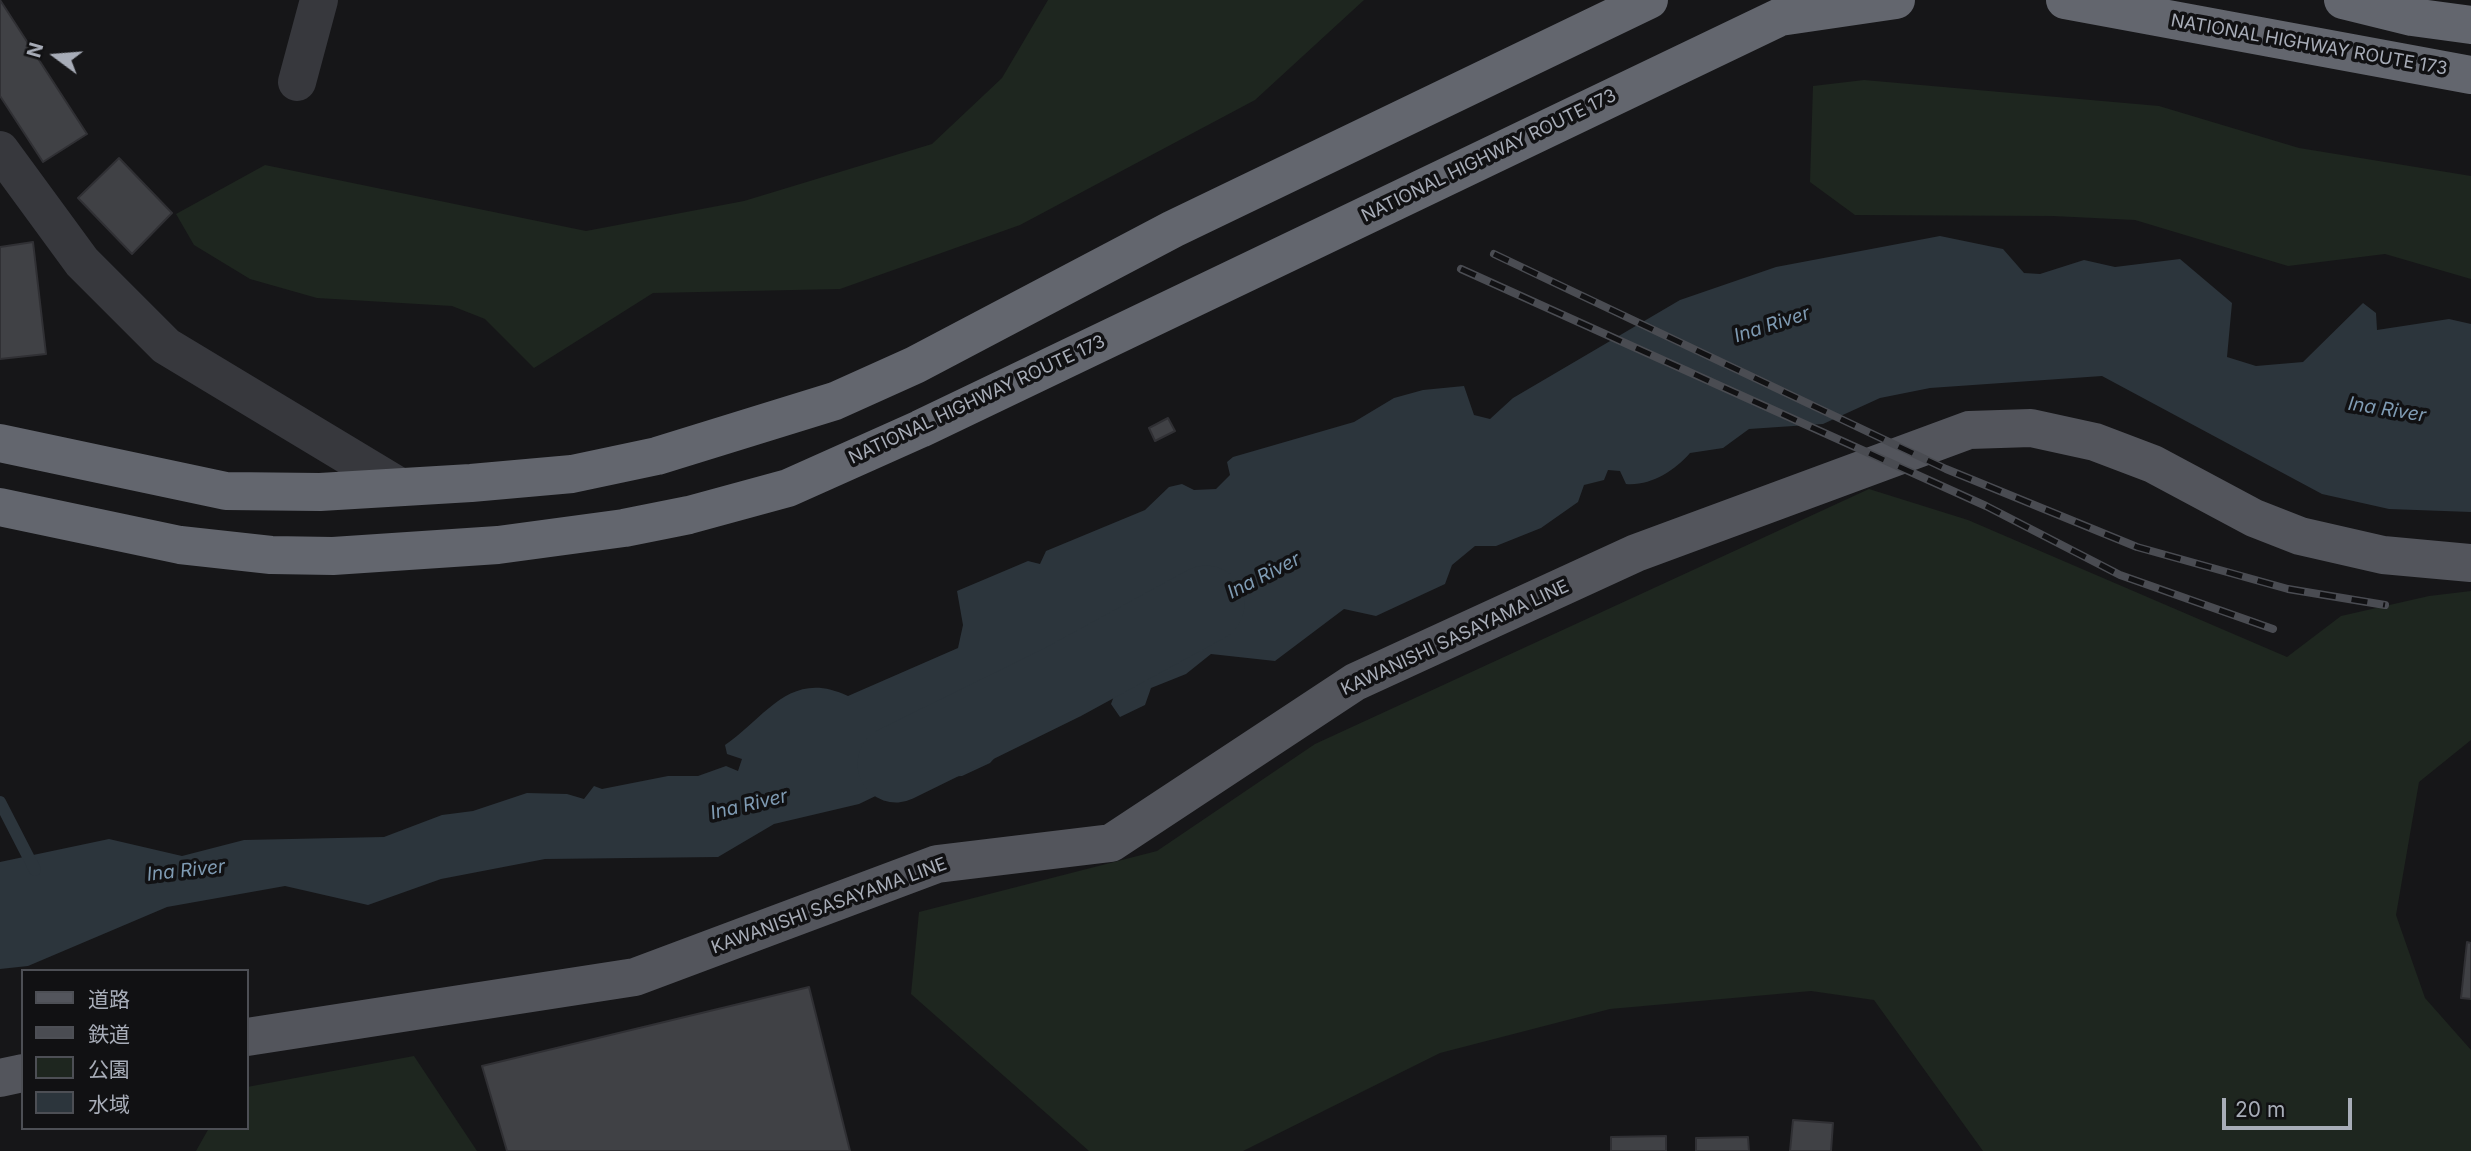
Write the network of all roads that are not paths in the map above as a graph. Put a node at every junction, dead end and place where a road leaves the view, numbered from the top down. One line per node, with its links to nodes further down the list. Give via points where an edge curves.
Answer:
1 (319, 0): 8 (street)
2 (1649, 0): 11 (highway, via 1173,229 915,365 835,401 670,453 572,474)
3 (1896, 0): 12 (highway, NATIONAL HIGHWAY ROUTE 173, via 1780,17 920,429 788,488 689,515 498,545 333,556 180,545)
4 (2065, 0): 7 (highway, NATIONAL HIGHWAY ROUTE 173)
5 (2343, 0): 6 (highway)
6 (2471, 25)
7 (2471, 75)
8 (297, 82)
9 (0, 150): 11 (street, via 82,262 166,346)
10 (0, 443): 11 (highway, via 226,491)
11 (400, 487)
12 (0, 508)
13 (2471, 563): 14 (main road, KAWANISHI SASAYAMA LINE, via 2383,555 2300,536 2254,518 2153,464 2095,442 2031,428 1969,430 1636,553 1355,682 1111,843 937,864 635,977)
14 (248, 1037)
15 (21, 1073): 16 (main road)
16 (0, 1078)

